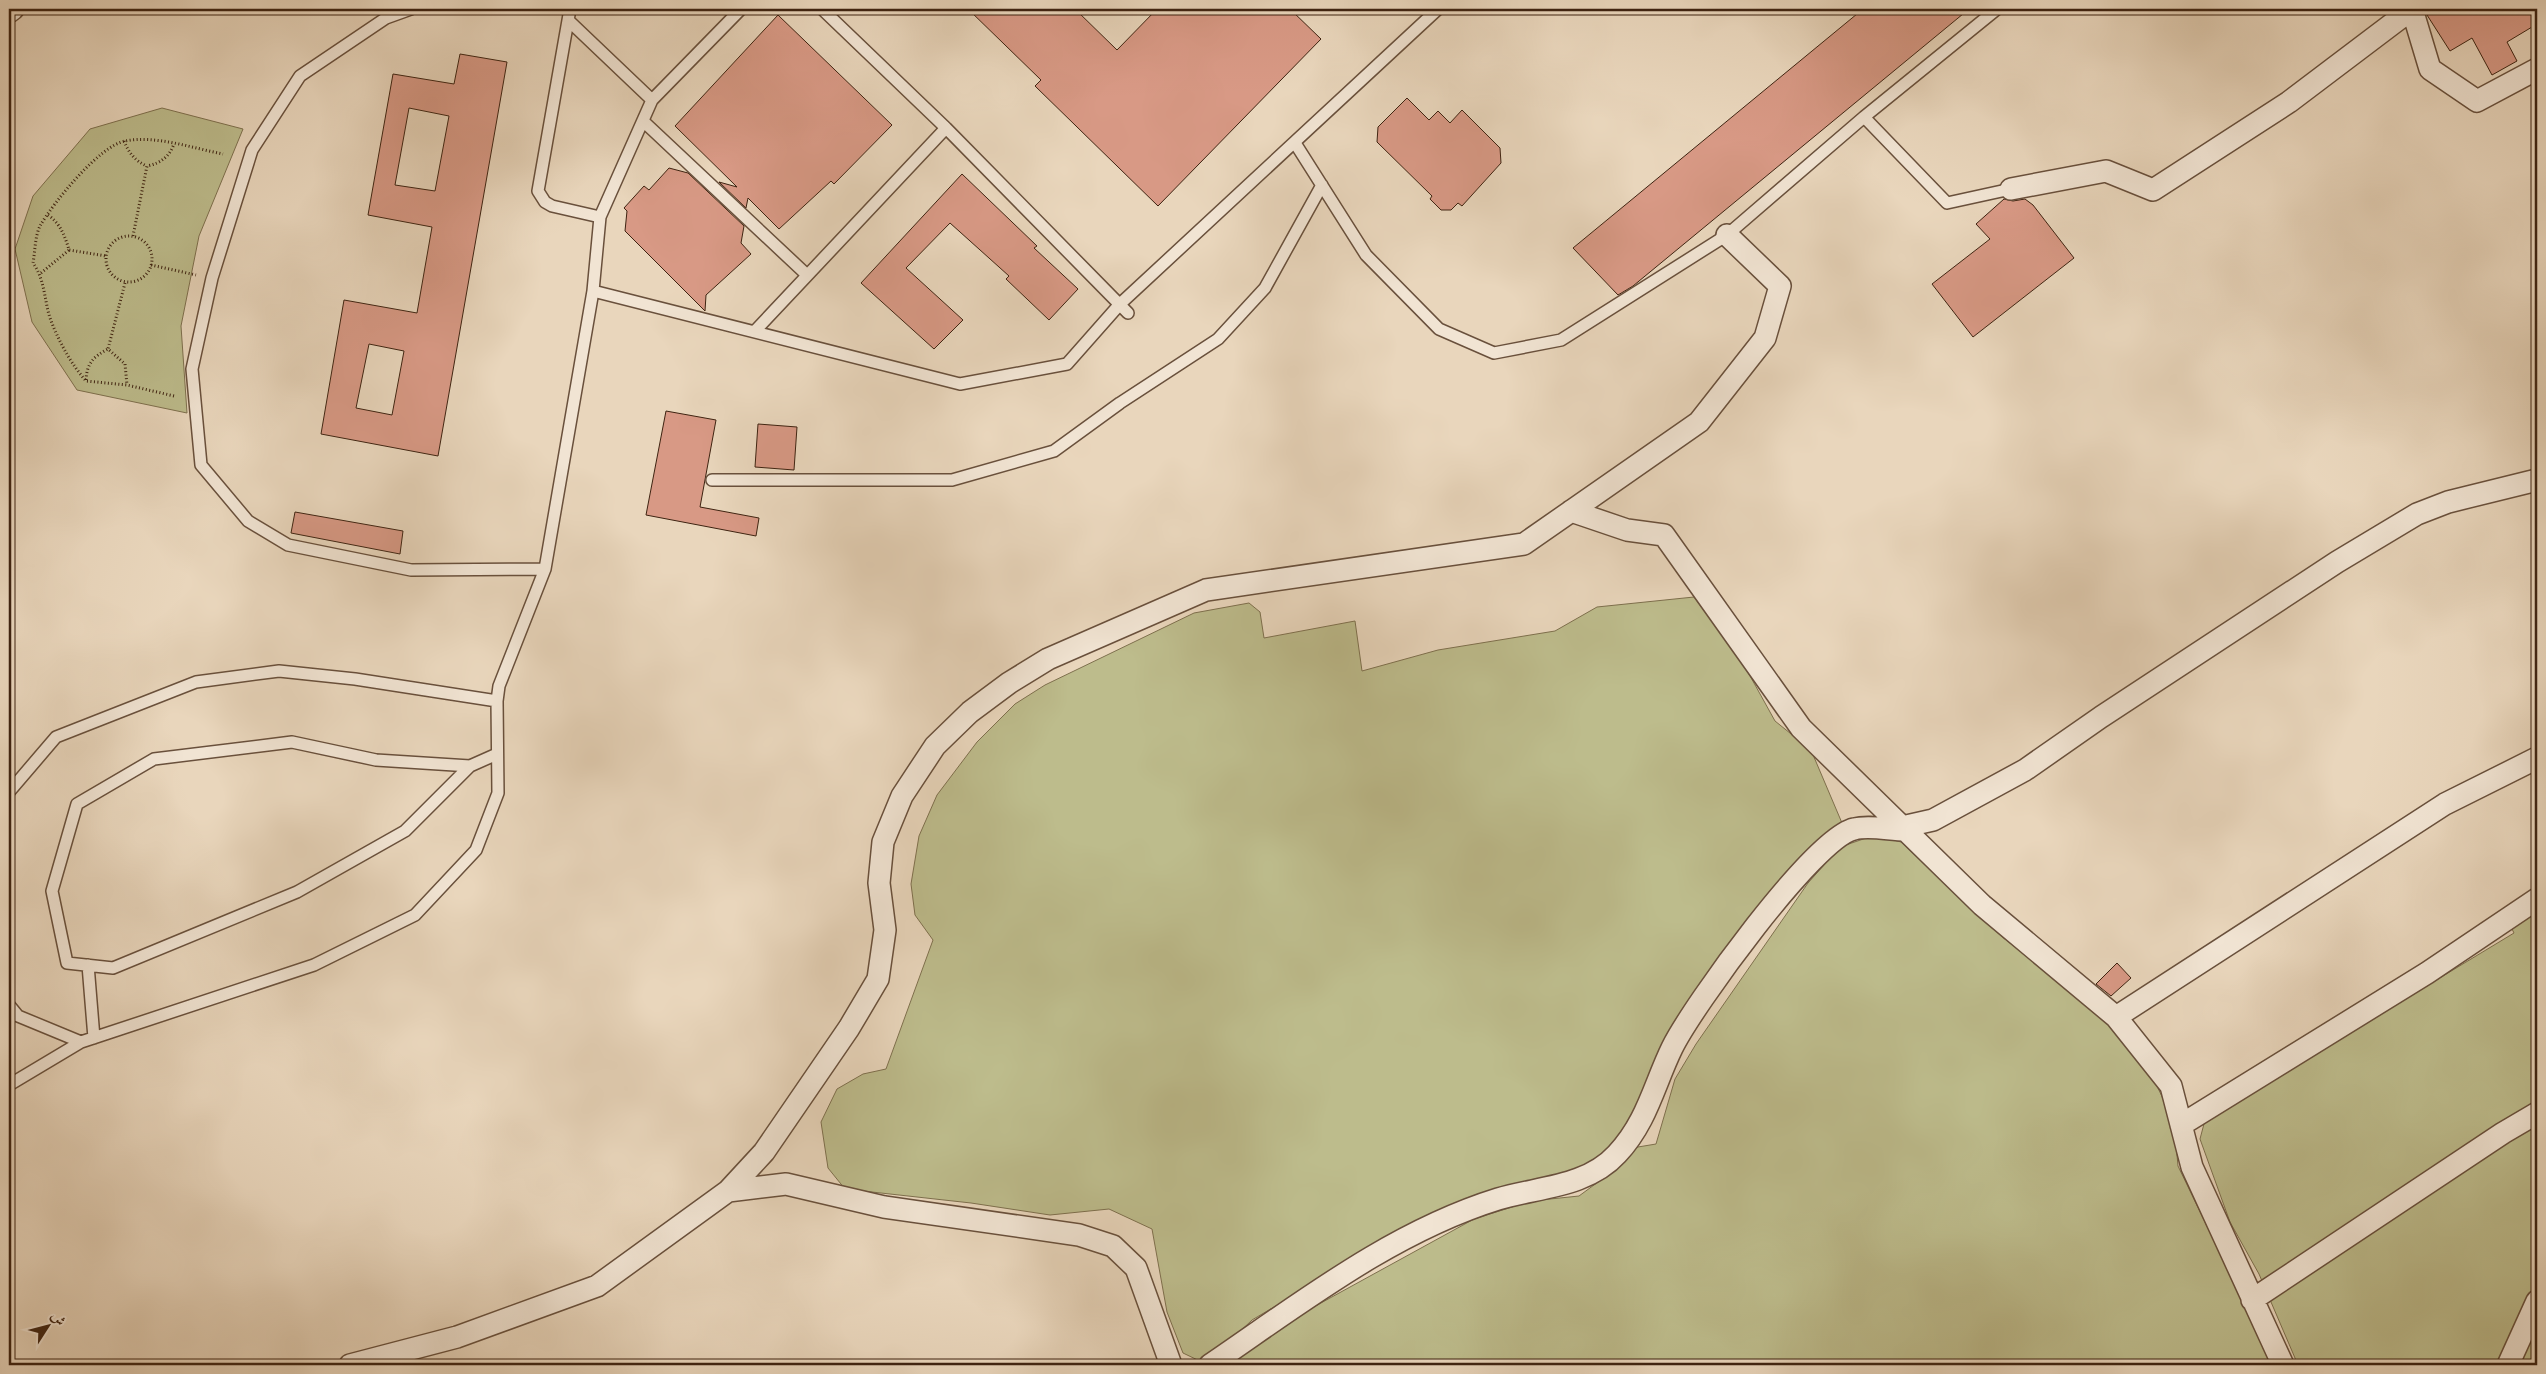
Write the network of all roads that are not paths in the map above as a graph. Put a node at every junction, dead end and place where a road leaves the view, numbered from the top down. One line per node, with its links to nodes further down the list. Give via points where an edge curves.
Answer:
1 (13, 9): 8 (street)
2 (411, 9): 27 (lane, via 386,18 300,76 252,150 212,278 192,369 201,465 248,521 288,545 411,570)
3 (741, 9): 11 (lane)
4 (822, 9): 14 (lane)
5 (1438, 9): 15 (lane)
6 (1997, 9): 12 (lane)
7 (2412, 9): 10 (street, via 2430,69 2477,101); 17 (street, via 2289,102 2153,190 2106,171)
8 (9, 12)
9 (569, 14): 11 (lane); 18 (lane, via 538,190 545,202 552,206)
10 (2537, 68)
11 (652, 100): 13 (lane)
12 (1864, 116): 17 (lane, via 1947,204); 19 (lane)
13 (643, 121): 18 (lane); 20 (lane)
14 (946, 128): 20 (lane); 22 (lane)
15 (1295, 143): 16 (lane); 22 (lane)
16 (1322, 185): 19 (lane, via 1366,255 1439,329 1494,353 1561,340); 24 (lane, via 1265,288 1218,339 1054,451 952,480)
17 (2011, 189)
18 (600, 217): 21 (lane)
19 (1728, 235): 26 (street, via 1780,286 1765,338 1699,422)
20 (807, 275): 23 (lane)
21 (593, 291): 23 (lane); 27 (lane)
22 (1124, 308): 23 (lane, via 1066,364 960,384)
23 (755, 331)
24 (712, 480)
25 (2537, 480): 33 (street, via 2448,502 2417,514 2329,567 2025,770 1933,820)
26 (1571, 512): 33 (street, via 1627,530 1664,535 1801,728); 43 (street, via 1524,544 1206,590 1048,658 970,712 935,746 902,796 883,842 879,883 885,930 878,980 850,1028 764,1152)
27 (545, 568): 28 (lane, via 499,686)
28 (497, 701): 29 (lane); 32 (lane, via 279,671 196,682 56,737)
29 (497, 754): 31 (lane); 38 (lane, via 498,793 476,850 416,915 314,966)
30 (2537, 758): 37 (street, via 2445,804)
31 (470, 766): 35 (lane, via 405,831 297,892 113,968); 35 (lane, via 376,760 292,742 154,759 76,804 52,891 67,963)
32 (9, 792)
33 (1904, 829): 37 (street, via 1982,905); 48 (street, via 1853,829 1830,844 1790,885 1700,1000 1672,1048 1652,1100 1634,1133 1599,1171 1498,1200 1416,1232 1330,1283)
34 (2537, 899): 42 (street, via 2427,973)
35 (88, 965): 38 (lane)
36 (9, 1005): 39 (lane, via 18,1016)
37 (2116, 1017): 42 (street, via 2171,1086)
38 (94, 1038): 39 (lane)
39 (81, 1042): 40 (lane)
40 (9, 1085)
41 (2537, 1113): 44 (street)
42 (2181, 1125): 44 (street, via 2192,1167)
43 (728, 1191): 46 (street, via 597,1286 457,1337); 47 (street, via 786,1184 884,1207 1079,1235 1114,1246 1136,1268)
44 (2252, 1300): 49 (street)
45 (2537, 1300): 50 (street)
46 (350, 1365)
47 (1171, 1365)
48 (1210, 1365)
49 (2283, 1365)
50 (2508, 1365)

